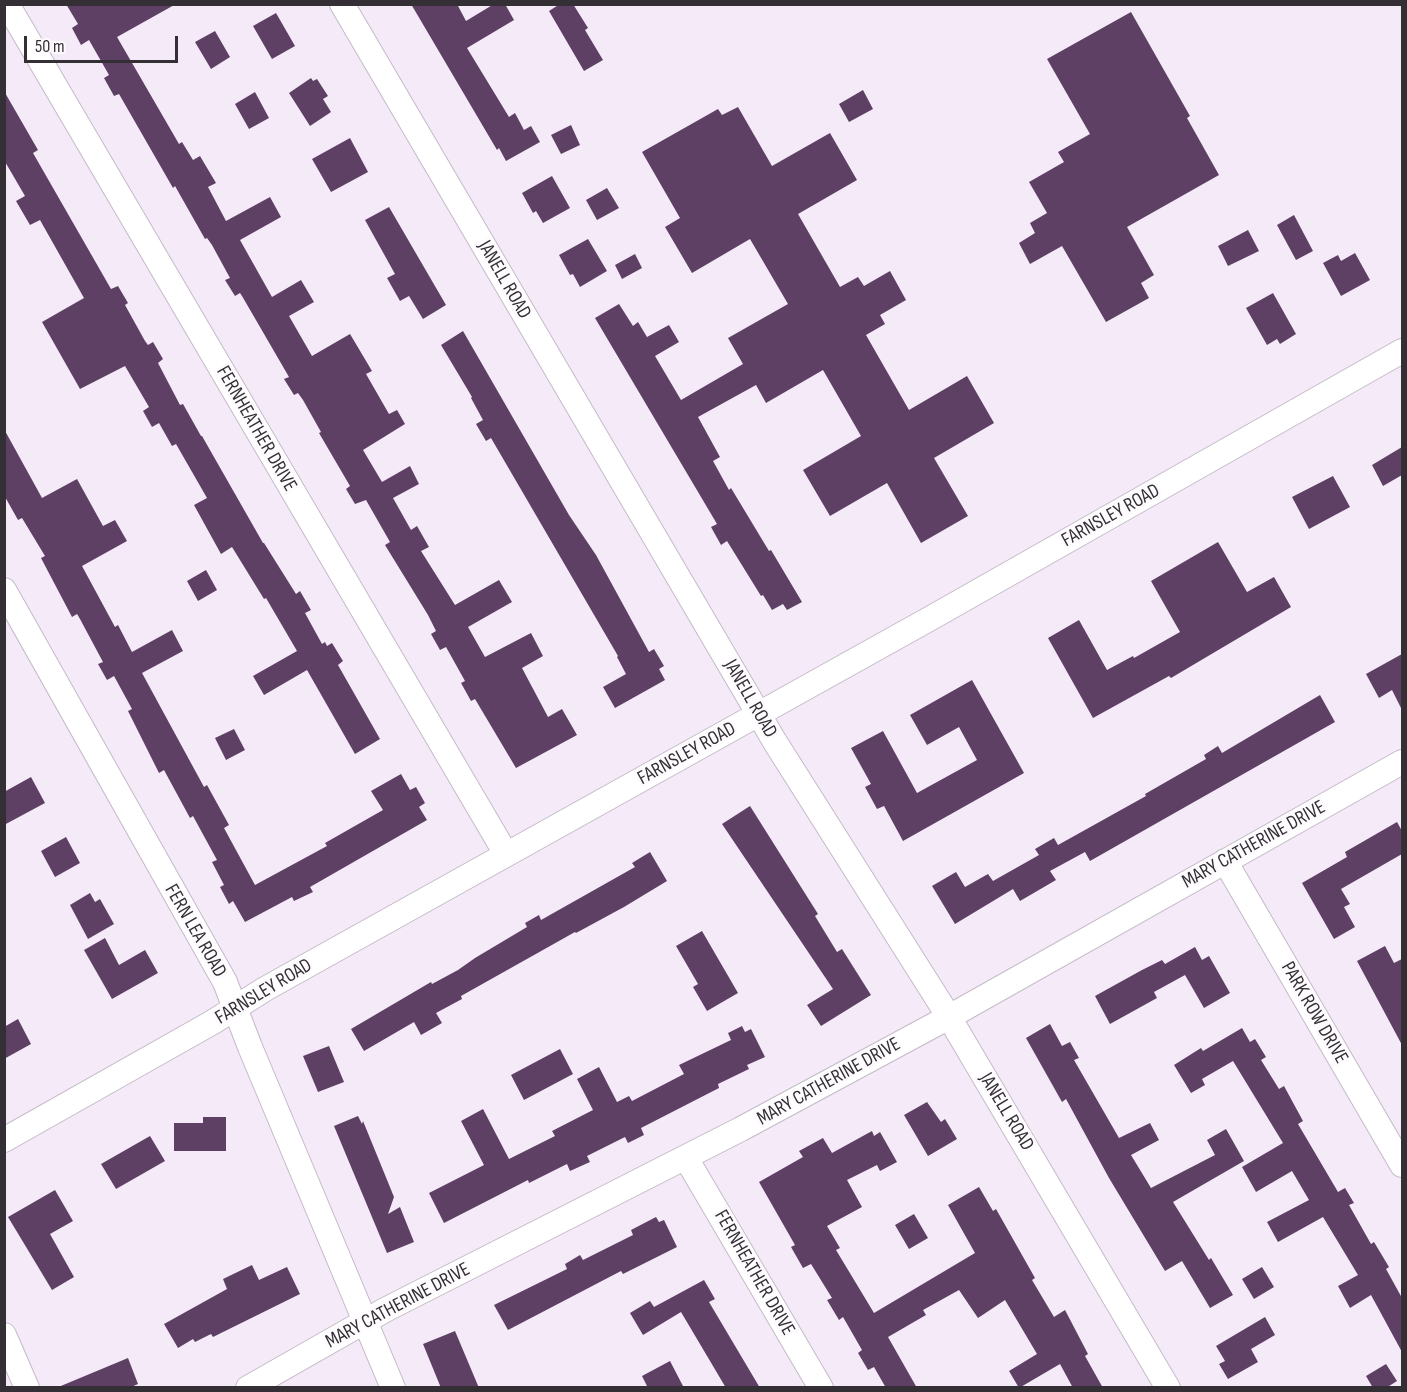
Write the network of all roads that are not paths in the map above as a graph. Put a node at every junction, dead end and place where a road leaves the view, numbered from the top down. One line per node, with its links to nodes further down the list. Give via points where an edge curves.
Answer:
1 (7, 4): 7 (street, FERNHEATHER DRIVE)
2 (342, 4): 5 (street, JANELL ROAD)
3 (1402, 351): 5 (street, FARNSLEY ROAD)
4 (4, 590): 9 (street, FERN LEA ROAD, via 225,982)
5 (759, 714): 7 (street, FARNSLEY ROAD); 10 (street, JANELL ROAD)
6 (1400, 771): 8 (street, MARY CATHERINE DRIVE)
7 (506, 854): 9 (street, FARNSLEY ROAD)
8 (1225, 861): 10 (street, MARY CATHERINE DRIVE); 13 (street, PARK ROW DRIVE)
9 (235, 1008): 11 (street, FARNSLEY ROAD); 14 (street, FERN LEA ROAD)
10 (949, 1017): 12 (street, MARY CATHERINE DRIVE); 20 (street, JANELL ROAD)
11 (4, 1140)
12 (686, 1158): 14 (street, MARY CATHERINE DRIVE); 19 (street, FERNHEATHER DRIVE)
13 (1402, 1165)
14 (366, 1321): 17 (street, MARY CATHERINE DRIVE); 18 (street, FERN LEA ROAD)
15 (4, 1335): 16 (street)
16 (27, 1388)
17 (248, 1388)
18 (393, 1388)
19 (821, 1388)
20 (1168, 1388)

